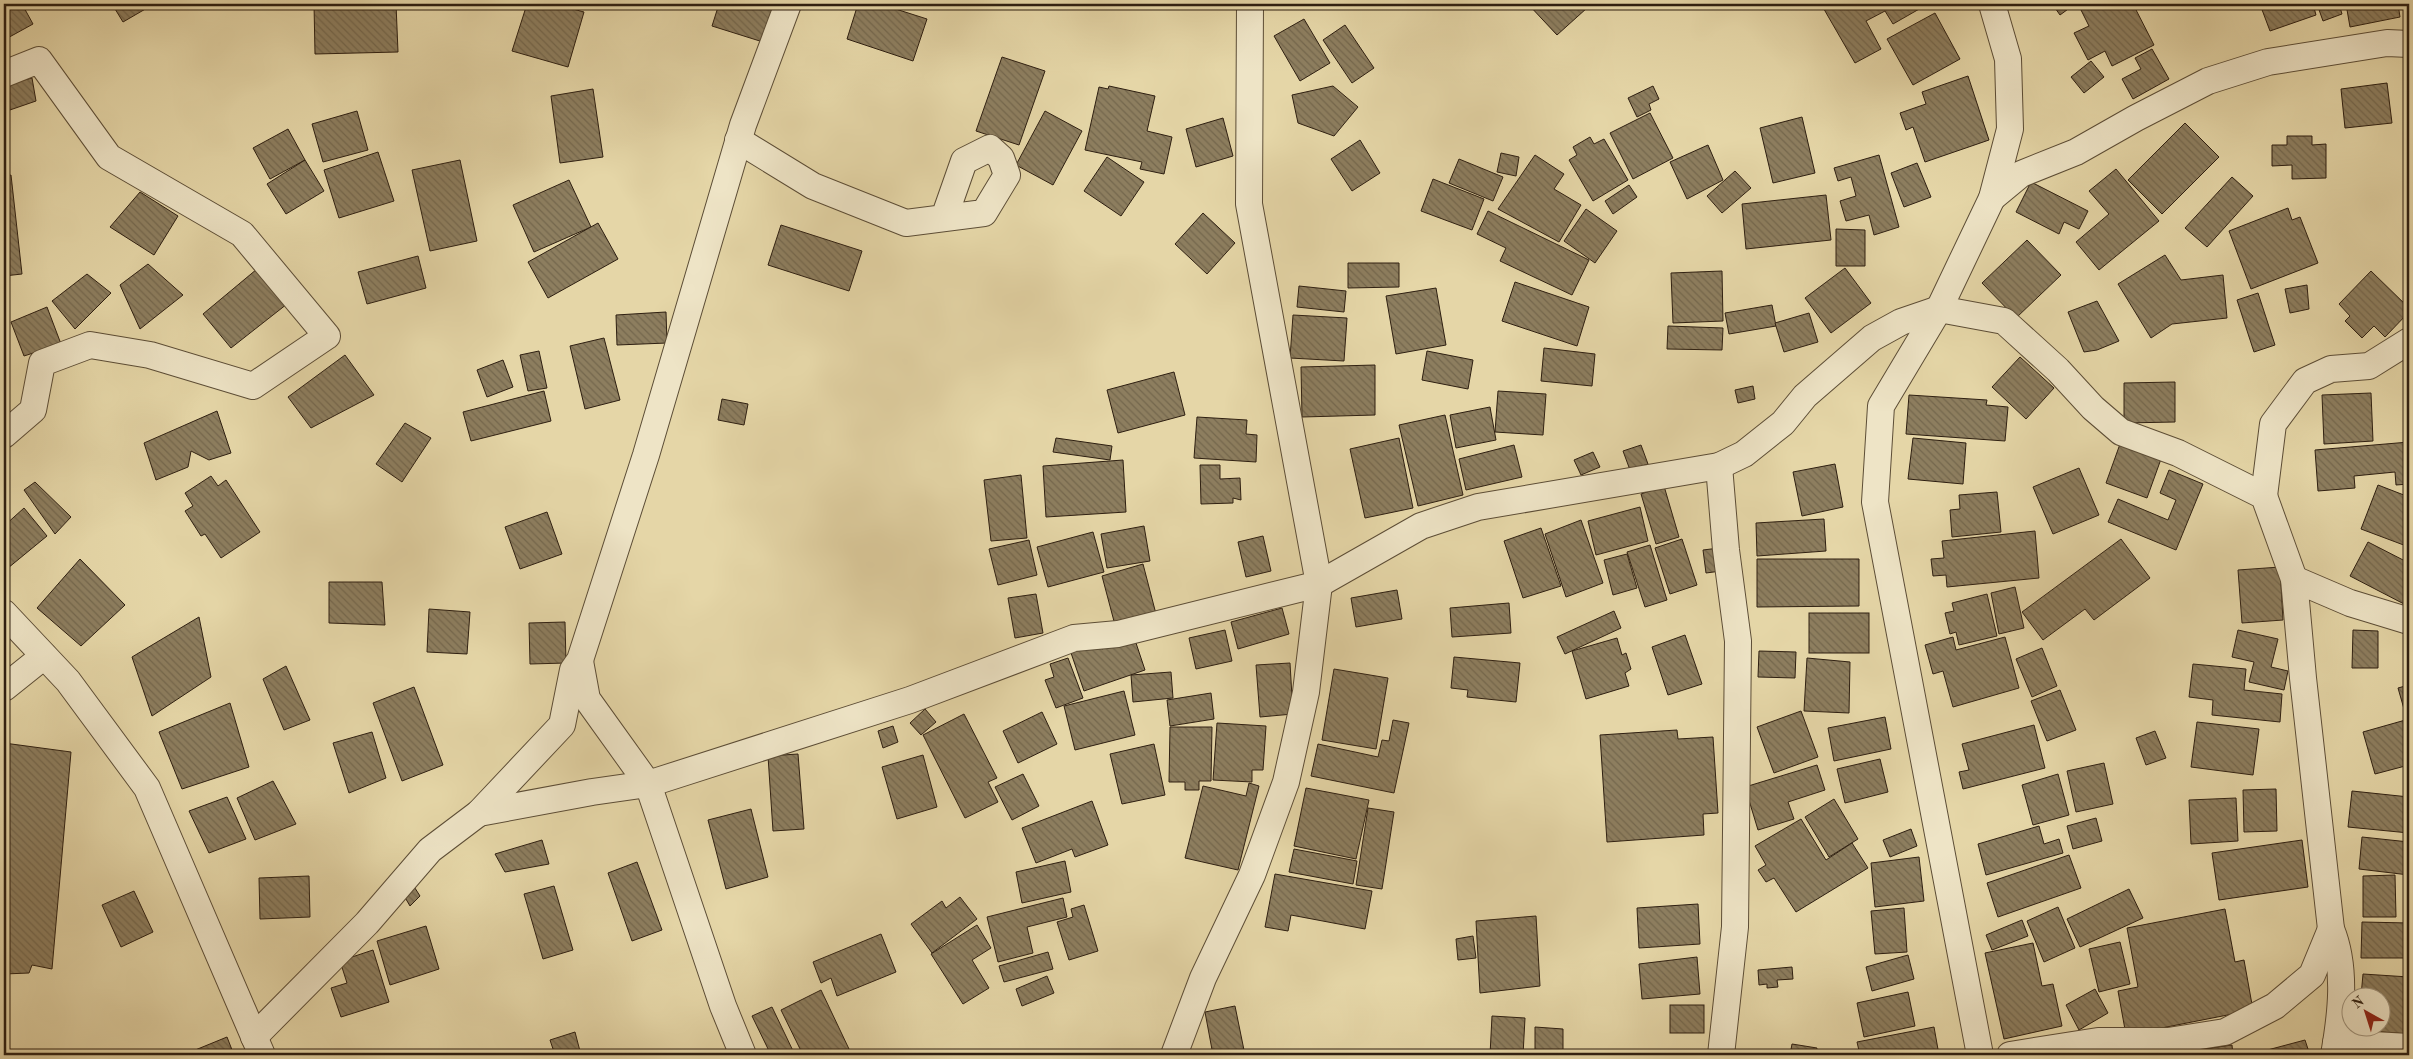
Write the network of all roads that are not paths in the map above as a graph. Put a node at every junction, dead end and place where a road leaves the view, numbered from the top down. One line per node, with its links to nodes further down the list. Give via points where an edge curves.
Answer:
1 (788, 4): 6 (street)
2 (1250, 4): 15 (street, via 1248,204)
3 (1992, 4): 7 (street, via 2008,59 2010,130)
4 (2409, 44): 7 (street, via 2387,43 2268,62 2208,81 2076,152 2020,174)
5 (4, 74): 11 (street, via 39,60 109,157 242,234 327,336 253,386 150,355 90,345 42,362 33,410)
6 (738, 140): 8 (street, via 813,186 906,223); 19 (street, via 646,456)
7 (1992, 198): 9 (street)
8 (944, 218)
9 (1939, 310): 12 (street, via 1901,322 1872,338 1805,396 1783,423 1744,454); 13 (street, via 2004,321 2121,432 2178,452); 30 (street, via 1881,406 1875,502)
10 (2409, 341): 13 (street, via 2369,366 2331,369 2305,381 2273,424)
11 (4, 435)
12 (1719, 466): 15 (street, via 1462,512 1421,526); 29 (street, via 1738,641 1735,927)
13 (2264, 496): 14 (street)
14 (2294, 579): 17 (street, via 2350,603); 23 (street)
15 (1318, 584): 21 (street, via 1118,634 1074,638 910,700); 28 (street, via 1306,692 1286,782 1252,875 1203,978)
16 (4, 613): 18 (street)
17 (2409, 621)
18 (44, 656): 20 (street); 24 (street, via 68,681 147,788)
19 (580, 660): 21 (street, via 587,699); 22 (street, via 573,670 562,725)
20 (4, 688)
21 (648, 784): 22 (street); 27 (street, via 723,1006)
22 (479, 813): 24 (street, via 430,850)
23 (2331, 929): 26 (street, via 2336,942 2341,987); 31 (street, via 2312,975 2275,1006 2225,1032 2168,1041 2098,1041)
24 (258, 1046)
25 (2409, 1047): 26 (street)
26 (2335, 1049)
27 (743, 1055)
28 (1174, 1055)
29 (1721, 1055)
30 (1980, 1055)
31 (2010, 1055)

